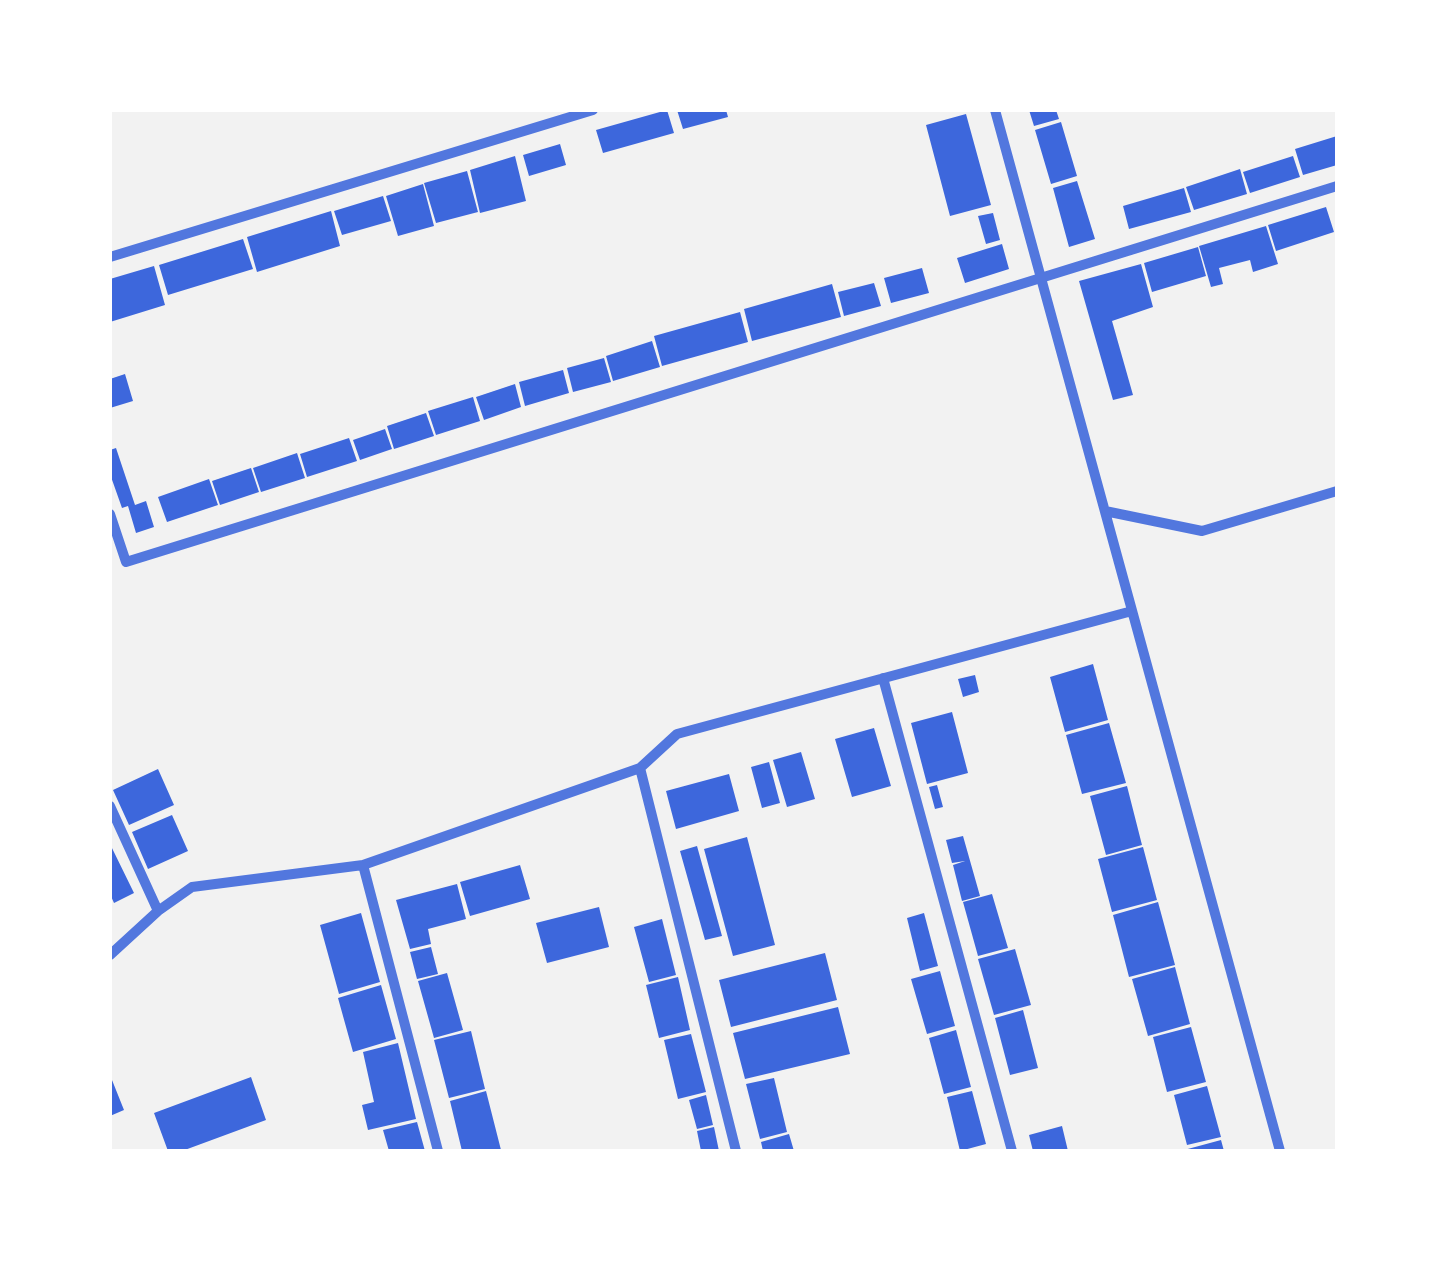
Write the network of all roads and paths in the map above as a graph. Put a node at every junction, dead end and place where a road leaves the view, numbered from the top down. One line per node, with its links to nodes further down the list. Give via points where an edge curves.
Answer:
1 (593, 110): 4 (street)
2 (995, 110): 5 (street)
3 (1337, 186): 5 (street)
4 (110, 258)
5 (1041, 278): 7 (street); 9 (street, via 126,562)
6 (1337, 491): 7 (street, via 1202,532)
7 (1105, 511): 10 (street)
8 (110, 514): 9 (street)
9 (112, 527)
10 (1132, 611): 11 (street); 20 (street)
11 (883, 678): 12 (street, via 676,734); 19 (street)
12 (640, 768): 14 (street); 18 (street)
13 (110, 806): 15 (street)
14 (363, 865): 15 (street, via 192,888); 17 (street)
15 (158, 911): 16 (street)
16 (110, 954)
17 (438, 1151)
18 (736, 1151)
19 (1012, 1151)
20 (1280, 1151)

